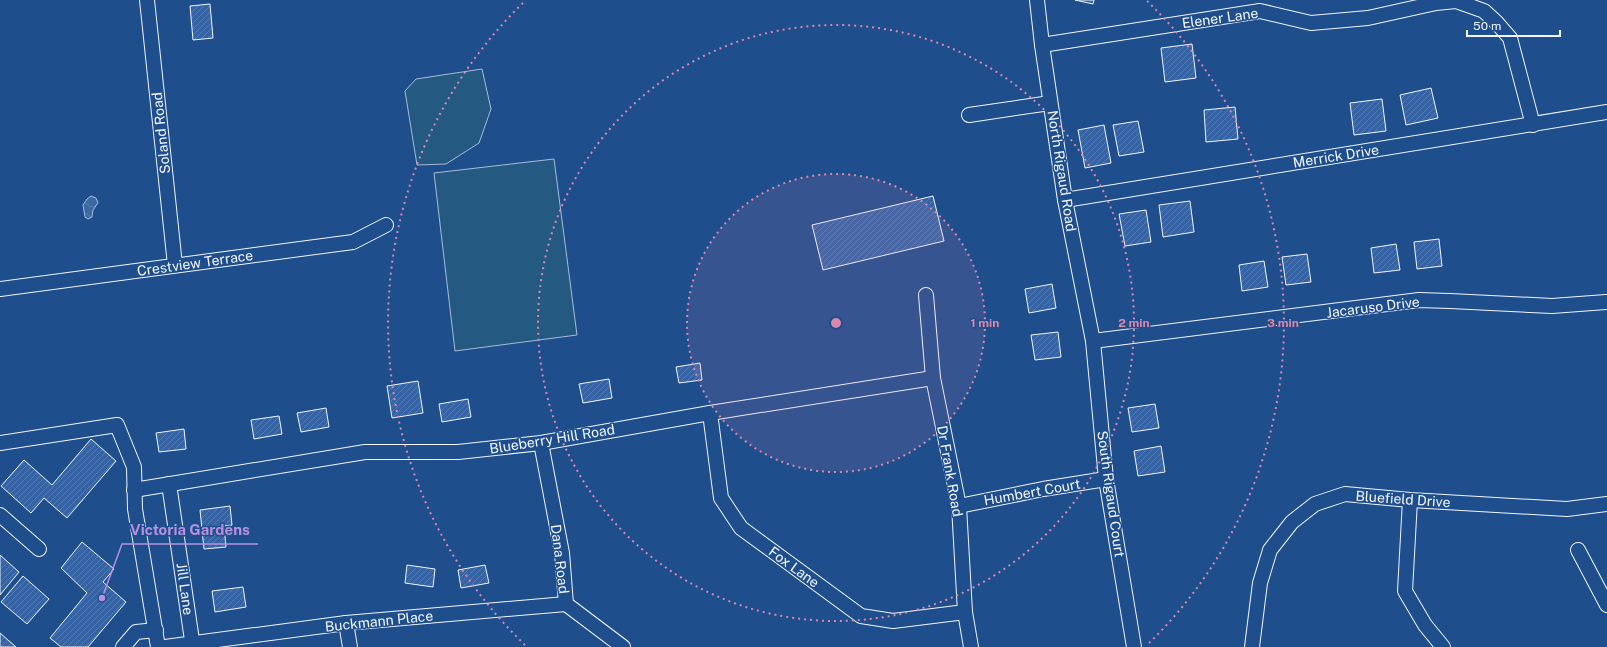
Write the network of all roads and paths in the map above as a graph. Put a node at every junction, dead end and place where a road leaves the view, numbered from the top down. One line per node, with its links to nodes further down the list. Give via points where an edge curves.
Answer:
1 (147, 0): 11 (street, Soland Road)
2 (1037, 0): 4 (street, North Rigaud Road)
3 (1259, 6): 4 (street, Elener Lane); 8 (street, Elener Lane, via 1311,23 1368,18 1456,1 1484,11 1510,38)
4 (1042, 45): 5 (street, North Rigaud Road)
5 (1050, 103): 7 (street); 9 (street, North Rigaud Road)
6 (1607, 112): 8 (street, Merrick Drive)
7 (969, 116)
8 (1533, 125): 9 (street, Merrick Drive)
9 (1065, 200): 15 (street, North Rigaud Road)
10 (386, 226): 11 (street, Crestview Terrace, via 353,242)
11 (175, 265): 12 (street, Crestview Terrace)
12 (0, 289)
13 (926, 295): 16 (street, Dr Frank Road)
14 (1606, 302): 15 (street, Jacaruso Drive, via 1552,306 1419,300)
15 (1093, 341): 20 (street, South Rigaud Court)
16 (933, 378): 17 (street, Blueberry Hill Road); 25 (street, Dr Frank Road)
17 (710, 413): 19 (street, Blueberry Hill Road); 31 (street, Fox Lane, via 721,498 741,528 862,616 893,621)
18 (0, 443): 22 (street, via 117,425 134,467)
19 (541, 443): 21 (street, Blueberry Hill Road, via 458,452 365,452); 30 (street, Dana Road, via 562,554)
20 (1106, 479): 25 (street, Humbert Court); 41 (street, South Rigaud Court)
21 (169, 484): 22 (street, Blueberry Hill Road); 34 (street, Jill Lane)
22 (134, 490): 33 (street)
23 (1410, 500): 24 (street, Bluefield Drive, via 1567,509); 42 (street, Bluefield Drive, via 1345,494 1315,504 1292,522 1270,550 1260,584); 43 (street, via 1405,591 1425,625)
24 (1607, 504)
25 (959, 506): 31 (street, Dr Frank Road)
26 (0, 515): 27 (street)
27 (39, 549)
28 (1578, 550): 29 (street)
29 (1606, 601)
30 (566, 604): 32 (street, Buckmann Place); 39 (street, Dana Road)
31 (965, 612): 40 (street, Dr Frank Road)
32 (346, 623): 34 (street, Buckmann Place); 38 (street)
33 (156, 630): 35 (street, via 136,632); 36 (street)
34 (193, 645): 37 (street, Buckmann Place)
35 (123, 647)
36 (158, 647)
37 (165, 647)
38 (350, 647)
39 (623, 647)
40 (971, 647)
41 (1134, 647)
42 (1252, 647)
43 (1443, 647)

